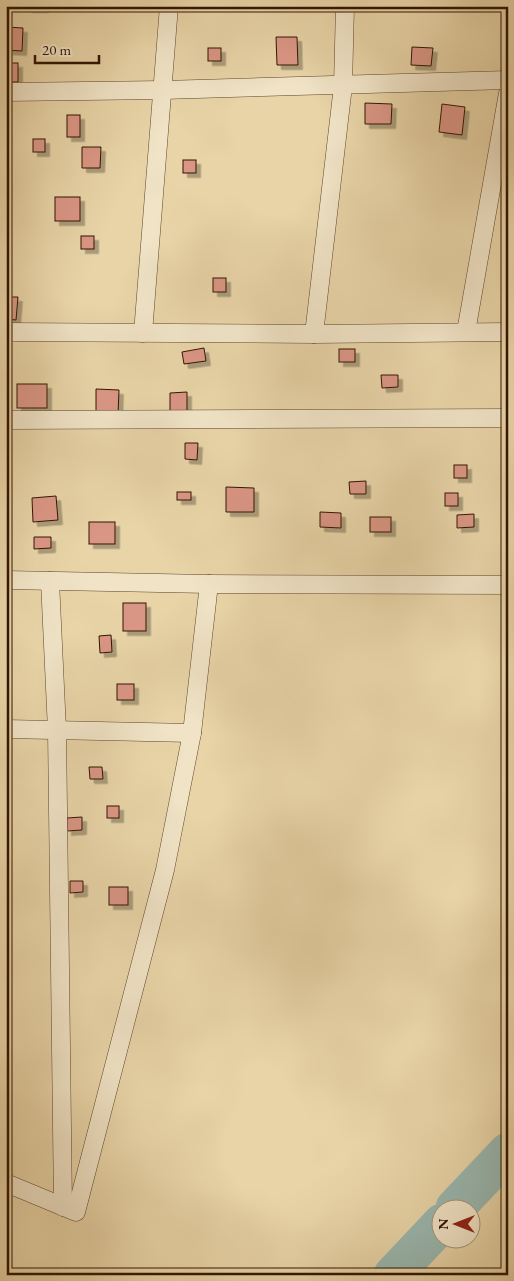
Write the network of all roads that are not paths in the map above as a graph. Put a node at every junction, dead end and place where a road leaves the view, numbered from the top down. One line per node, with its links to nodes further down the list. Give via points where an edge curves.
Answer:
1 (169, 6): 5 (street)
2 (345, 6): 4 (street)
3 (508, 80): 4 (street)
4 (343, 86): 5 (street); 12 (street)
5 (163, 90): 6 (street); 11 (street)
6 (6, 92)
7 (508, 93): 9 (street)
8 (6, 332): 11 (street)
9 (466, 332): 10 (street); 12 (street)
10 (508, 332)
11 (143, 333): 12 (street)
12 (314, 334)
13 (508, 418): 14 (street)
14 (6, 420)
15 (6, 580): 16 (street)
16 (50, 581): 17 (street); 20 (street)
17 (209, 584): 18 (street); 21 (street)
18 (508, 585)
19 (6, 729): 20 (street)
20 (57, 730): 21 (street); 23 (street)
21 (192, 733): 23 (street, via 165,870 76,1212)
22 (6, 1183): 23 (street)
23 (63, 1206)

